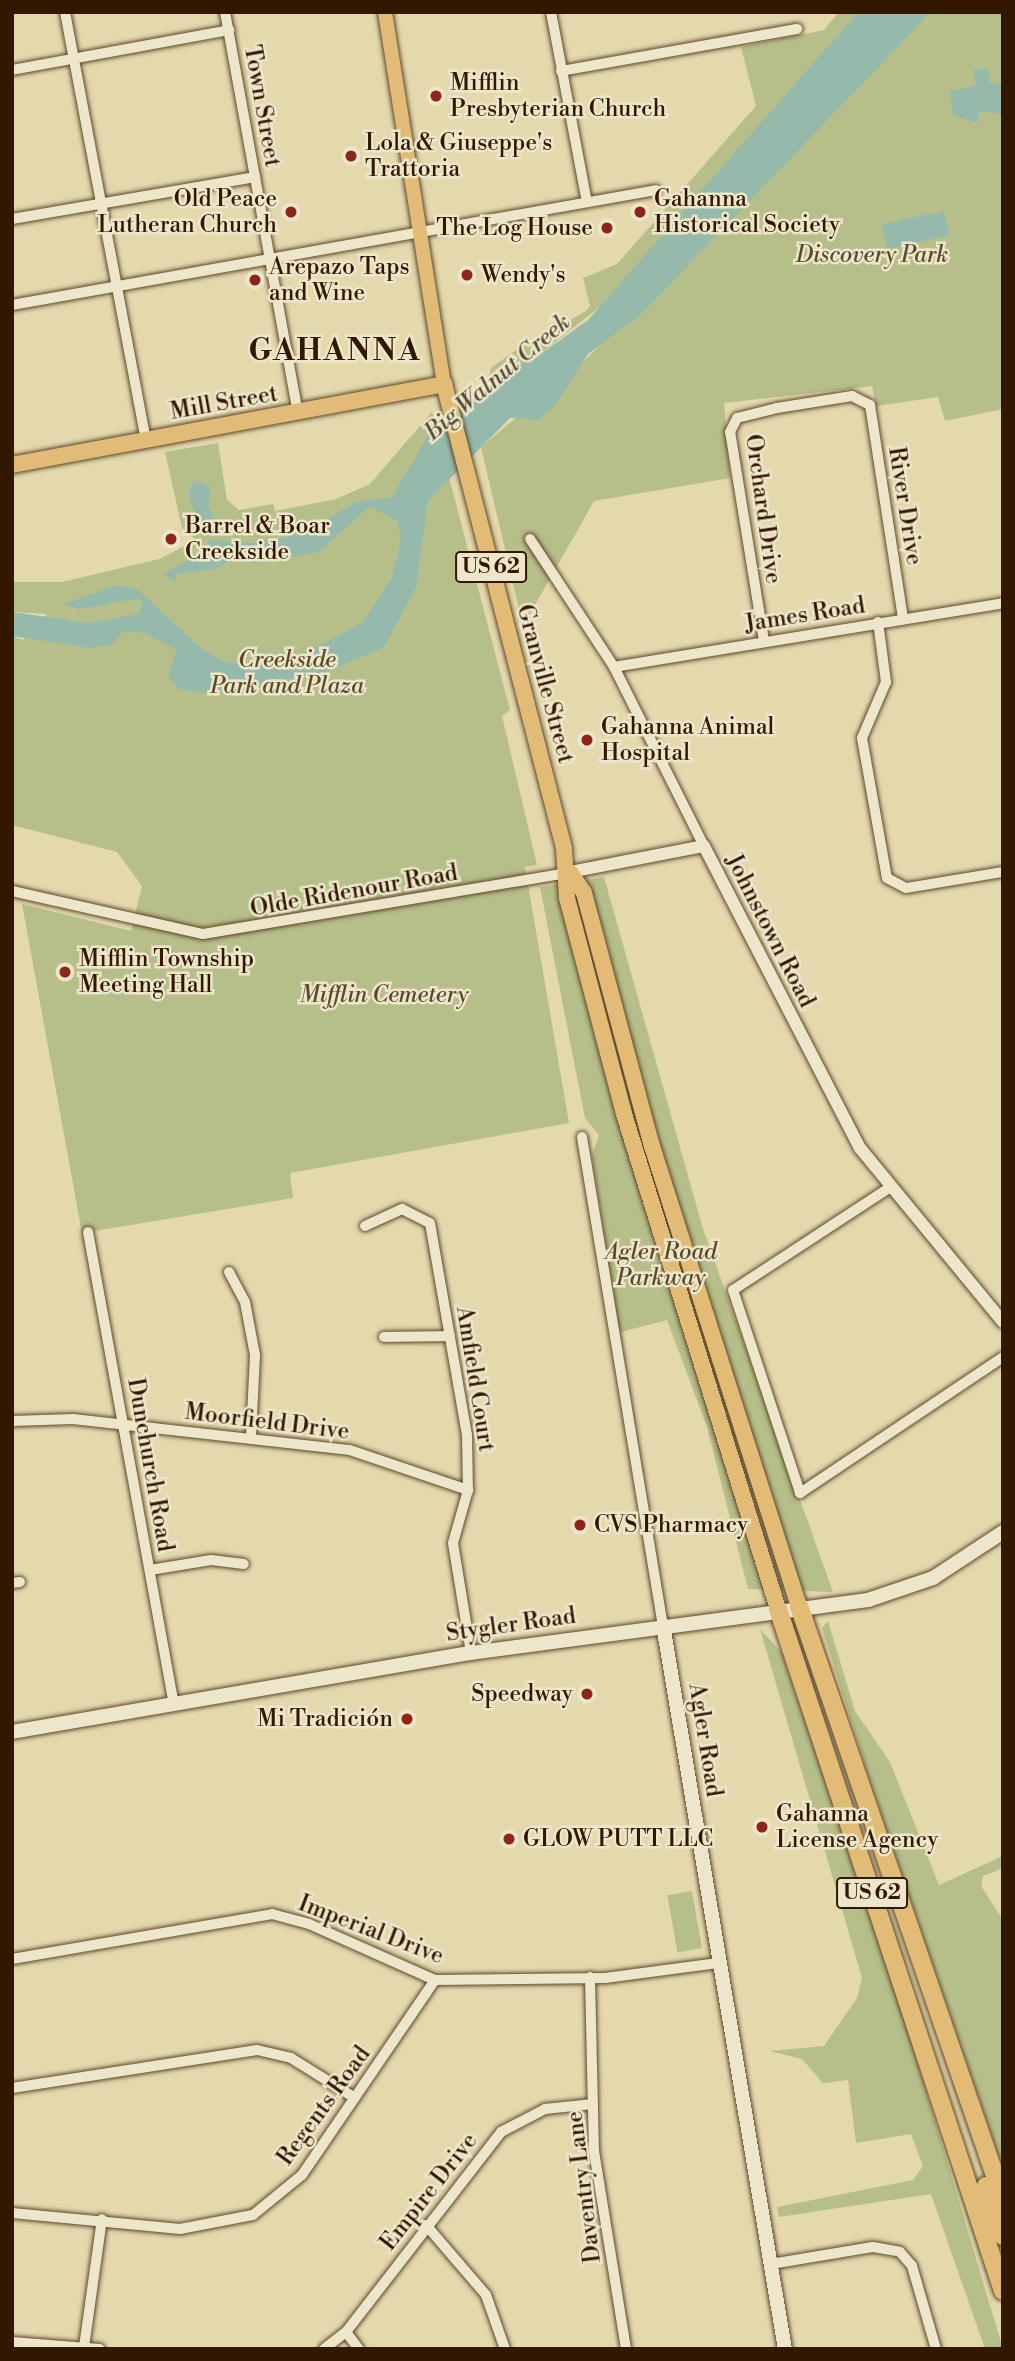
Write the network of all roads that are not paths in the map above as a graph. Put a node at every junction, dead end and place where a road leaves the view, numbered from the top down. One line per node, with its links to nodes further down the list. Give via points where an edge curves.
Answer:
1 (65, 12): 7 (street)
2 (225, 12): 6 (street, Town Street)
3 (385, 12): 15 (main road, Granville Street)
4 (551, 12): 9 (street)
5 (797, 29): 9 (street)
6 (229, 30): 7 (street); 10 (street, Town Street)
7 (73, 59): 8 (street); 13 (street)
8 (12, 70)
9 (561, 71): 12 (street)
10 (255, 177): 13 (street); 16 (street, Town Street)
11 (656, 190): 12 (street)
12 (587, 202): 15 (street)
13 (99, 205): 14 (street); 17 (street)
14 (12, 219)
15 (422, 230): 16 (street); 19 (main road, Granville Street)
16 (269, 259): 17 (street); 20 (street, Town Street)
17 (113, 287): 18 (street); 22 (street)
18 (12, 305)
19 (445, 389): 20 (highway, Mill Street); 31 (highway, Granville Street / US 62)
20 (298, 413): 22 (highway, Mill Street)
21 (733, 424): 26 (street, River Drive, via 777,408 852,396 866,401); 28 (street, Orchard Drive)
22 (146, 440): 23 (highway, Mill Street)
23 (12, 465)
24 (530, 539): 29 (street, Johnstown Road)
25 (1003, 603): 26 (street, James Road)
26 (904, 618): 27 (street, James Road)
27 (878, 622): 28 (street, James Road); 32 (street, via 886,682 862,738 887,878 906,888)
28 (764, 641): 29 (street, James Road)
29 (614, 667): 30 (street, Johnstown Road)
30 (704, 846): 31 (street, Olde Ridenour Road); 35 (street, Johnstown Road, via 836,1109)
31 (569, 872): 33 (street, Olde Ridenour Road, via 203,934); 50 (highway, US 62, via 583,893 648,1133); 51 (highway, US 62, via 567,898 624,1114)
32 (1003, 872)
33 (12, 891)
34 (583, 1137): 52 (street, Agler Road)
35 (889, 1188): 39 (street, Johnstown Road); 42 (street, via 733,1290 800,1493)
36 (365, 1226): 40 (street, Amfield Court, via 402,1209 430,1223)
37 (88, 1233): 44 (street, Dunchurch Road)
38 (229, 1272): 45 (street, via 245,1302 255,1355)
39 (1003, 1322)
40 (450, 1336): 41 (street); 46 (street, Amfield Court, via 467,1435)
41 (384, 1337)
42 (1003, 1357)
43 (12, 1421): 44 (street, Moorfield Drive)
44 (123, 1424): 45 (street, Moorfield Drive); 49 (street, Dunchurch Road)
45 (251, 1438): 46 (street, Moorfield Drive, via 350,1450)
46 (468, 1490): 53 (street, Amfield Court, via 453,1543)
47 (1003, 1532): 50 (main road, Stygler Road, via 910,1590)
48 (243, 1564): 49 (street, via 211,1560)
49 (150, 1570): 54 (street, Dunchurch Road)
50 (799, 1606): 51 (main road, Stygler Road); 60 (highway, US 62)
51 (778, 1609): 52 (main road, Stygler Road); 70 (highway, US 62)
52 (663, 1625): 53 (main road, Stygler Road); 57 (main road, Agler Road)
53 (471, 1653): 54 (main road, Stygler Road)
54 (174, 1705): 55 (main road, Stygler Road)
55 (12, 1732)
56 (12, 1959): 59 (street, Imperial Drive, via 272,1914)
57 (718, 1964): 58 (street, Imperial Drive); 69 (main road, Agler Road)
58 (590, 1977): 59 (street, Imperial Drive); 63 (street, Daventry Lane)
59 (435, 1980): 62 (street, Regents Road)
60 (939, 2024): 64 (highway, US 62); 68 (highway)
61 (12, 2088): 62 (street, via 257,2050 291,2058)
62 (355, 2098): 66 (street, Regents Road, via 302,2175 253,2215 180,2229)
63 (593, 2104): 67 (street, Empire Drive, via 545,2109 501,2132); 79 (street, Daventry Lane, via 596,2164)
64 (1003, 2199)
65 (12, 2213): 66 (street, Regents Road)
66 (102, 2219): 74 (street)
67 (426, 2225): 71 (street, Empire Drive); 78 (street, via 486,2295)
68 (1003, 2236)
69 (771, 2264): 80 (main road, Agler Road); 81 (street, via 873,2247 900,2252 912,2266)
70 (1003, 2291)
71 (346, 2332): 76 (street, Empire Drive); 77 (street)
72 (12, 2342): 73 (street)
73 (24, 2344): 74 (street)
74 (84, 2347): 75 (street)
75 (100, 2349)
76 (324, 2349)
77 (359, 2349)
78 (505, 2349)
79 (626, 2349)
80 (785, 2349)
81 (936, 2349)

